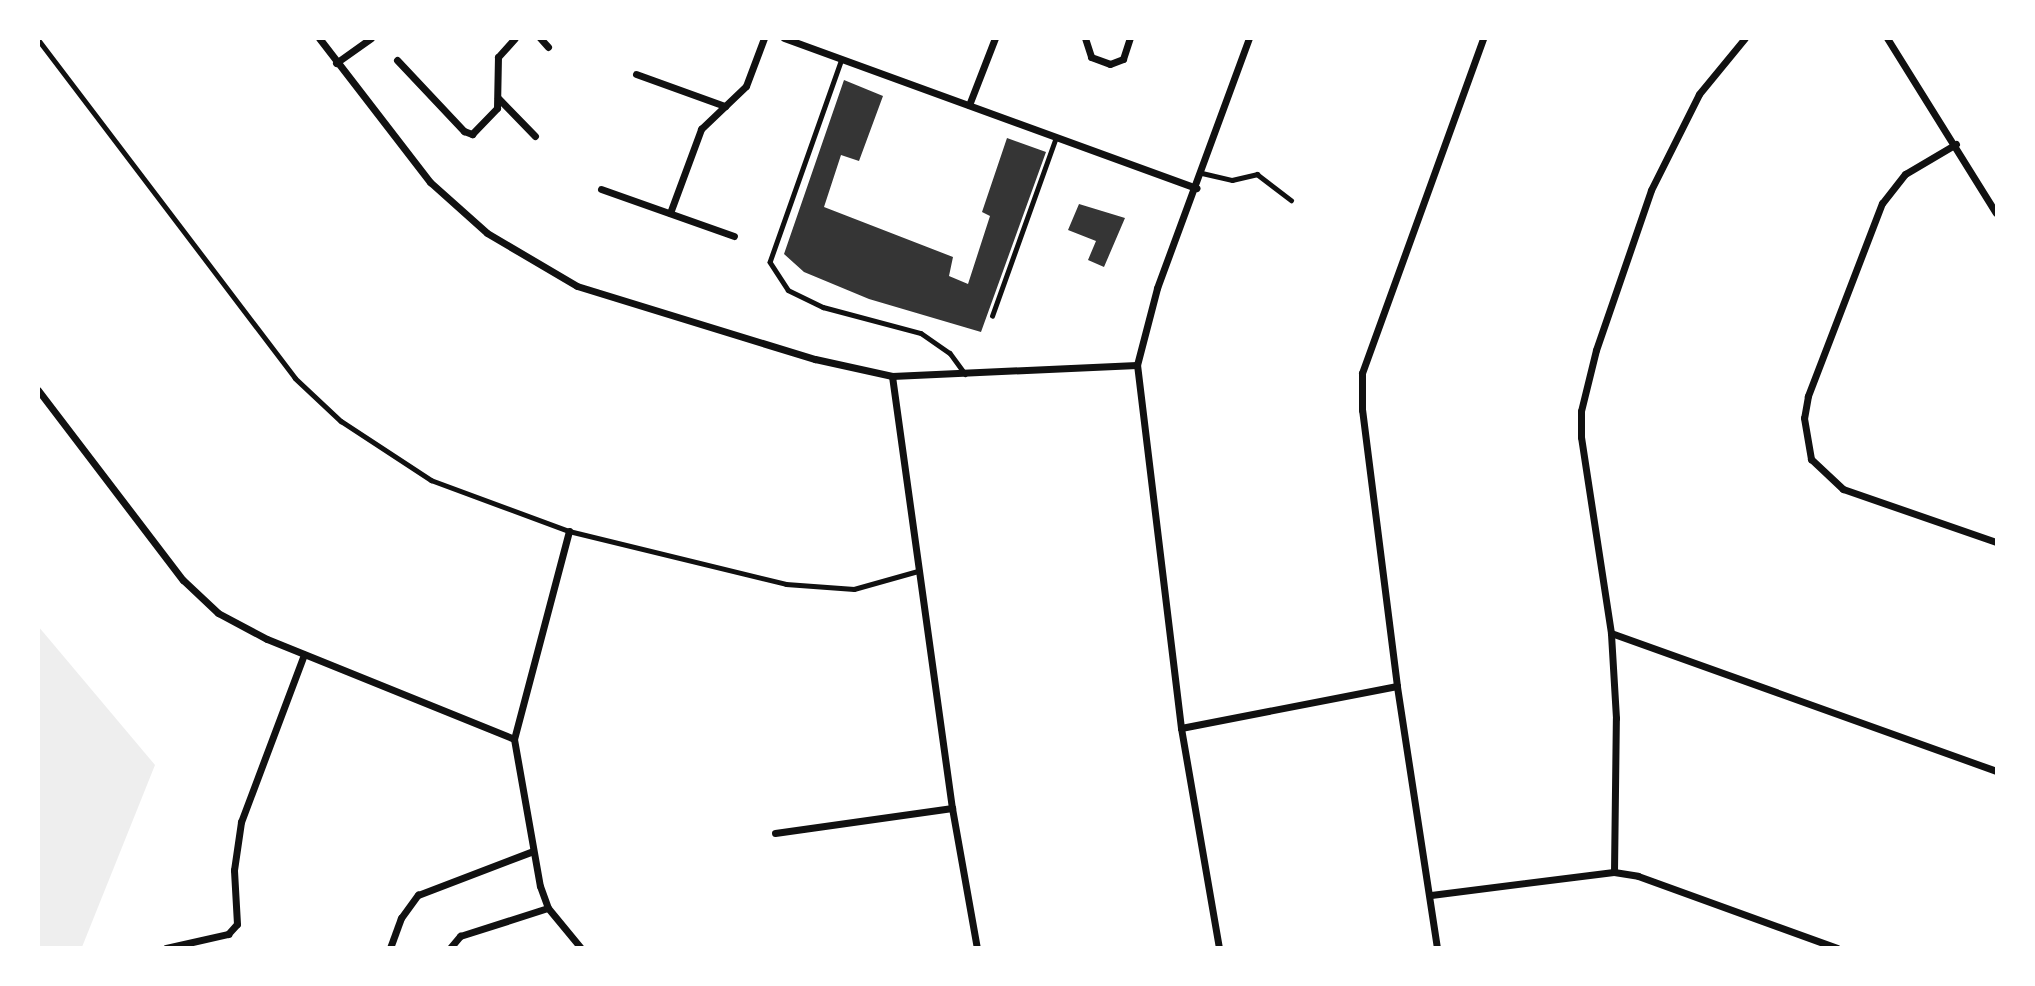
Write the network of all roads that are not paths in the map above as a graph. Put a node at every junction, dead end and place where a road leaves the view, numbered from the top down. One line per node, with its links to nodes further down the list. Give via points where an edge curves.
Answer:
1 (319, 38): 19 (street)
2 (371, 38): 19 (street)
3 (515, 38): 21 (street, via 498,57)
4 (540, 38): 16 (street)
5 (764, 38): 23 (street, via 746,86)
6 (784, 38): 15 (street)
7 (995, 38): 22 (street)
8 (1085, 38): 9 (street, via 1091,57 1110,64 1127,53)
9 (1130, 38)
10 (1249, 38): 27 (street)
11 (1483, 38): 44 (street, via 1362,373 1362,410)
12 (1745, 38): 42 (street, via 1699,94 1651,190 1596,350 1581,411)
13 (1887, 38): 26 (street)
14 (38, 39): 39 (lane, via 320,405 430,480)
15 (808, 43): 17 (street)
16 (548, 47)
17 (842, 59): 22 (street); 37 (lane, via 771,261 788,290 823,307 921,333 950,354)
18 (397, 60): 21 (street, via 468,134 492,114)
19 (336, 63): 36 (street, via 430,182 486,233 529,261 577,286 677,319)
20 (636, 74): 23 (street)
21 (498, 97): 24 (street)
22 (969, 105): 25 (street)
23 (725, 106): 31 (street, via 701,129)
24 (535, 136)
25 (1056, 137): 29 (street); 34 (lane)
26 (1955, 144): 32 (street); 40 (street, via 1905,174 1882,203 1808,396 1804,418 1811,459 1843,489)
27 (1202, 173): 29 (street); 30 (lane, via 1232,180 1257,174)
28 (601, 188): 31 (street)
29 (1197, 188): 35 (street, via 1157,288)
30 (1291, 200)
31 (670, 213): 33 (street)
32 (1997, 213)
33 (734, 236)
34 (992, 316)
35 (1137, 365): 37 (street); 45 (street)
36 (892, 376): 37 (street); 41 (street)
37 (967, 376)
38 (38, 390): 43 (street, via 200,598 243,628)
39 (569, 531): 41 (lane, via 818,589 854,589); 46 (street)
40 (1997, 542)
41 (918, 571): 48 (street)
42 (1611, 633): 47 (street); 51 (street, via 1616,718)
43 (304, 654): 46 (street); 54 (street, via 241,822 234,870 237,924 228,934)
44 (1397, 686): 45 (street); 52 (street)
45 (1181, 728): 59 (street)
46 (514, 739): 50 (street)
47 (1997, 771)
48 (952, 808): 49 (street); 58 (street)
49 (775, 833)
50 (533, 851): 53 (street); 55 (street, via 418,895 401,918)
51 (1614, 872): 52 (street); 61 (street, via 1674,888)
52 (1431, 895): 60 (street)
53 (548, 908): 56 (street, via 460,936); 57 (street)
54 (166, 947)
55 (390, 947)
56 (450, 947)
57 (581, 947)
58 (977, 947)
59 (1219, 947)
60 (1437, 947)
61 (1838, 947)

